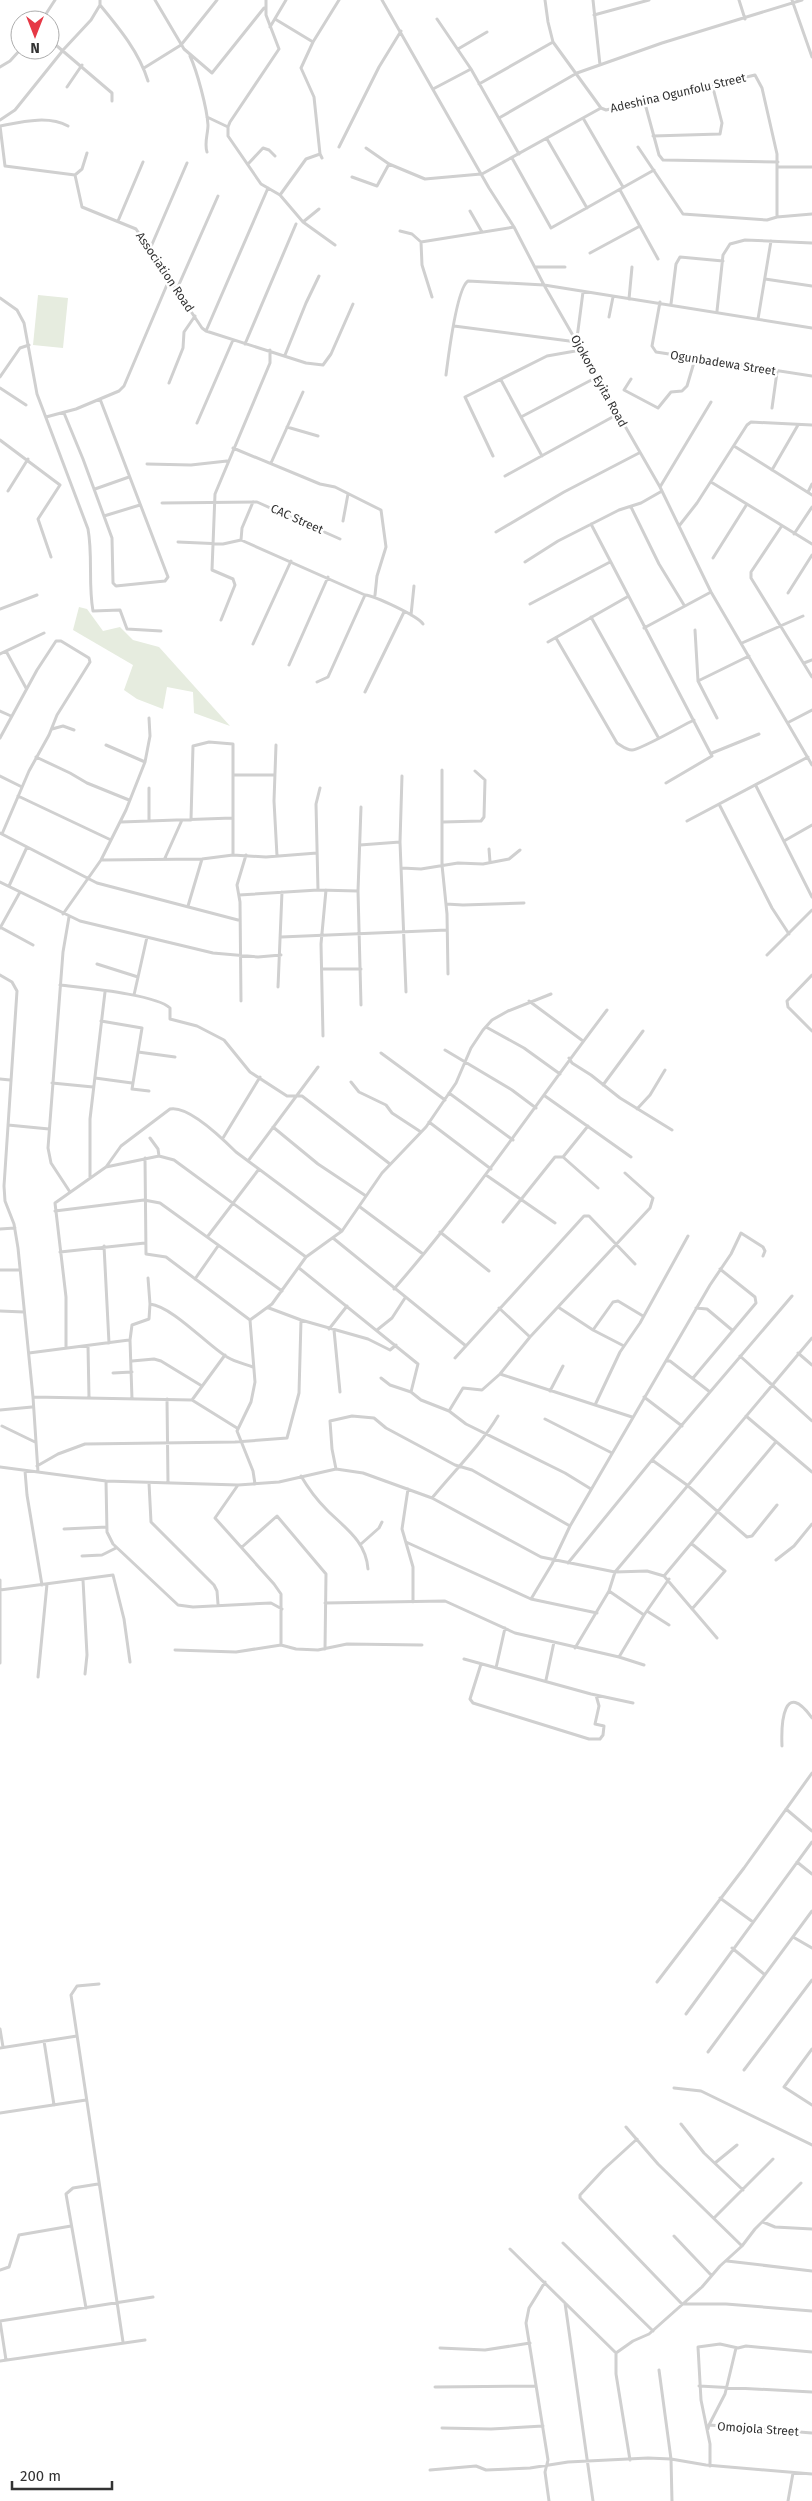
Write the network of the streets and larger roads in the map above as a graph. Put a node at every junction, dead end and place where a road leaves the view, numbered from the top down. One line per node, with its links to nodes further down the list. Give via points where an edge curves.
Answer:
1 (100, 0): 16 (street)
2 (161, 0): 13 (street)
3 (217, 0): 27 (street)
4 (266, 0): 17 (street)
5 (286, 0): 19 (street)
6 (339, 0): 25 (street)
7 (382, 0): 23 (street, Ojokoro Eyita Road)
8 (546, 0): 26 (street)
9 (592, 0): 18 (street)
10 (649, 0): 14 (street)
11 (739, 0): 21 (street)
12 (802, 0): 15 (street)
13 (156, 2): 27 (street)
14 (637, 2): 18 (street)
15 (792, 2): 21 (street); 32 (street)
16 (100, 5): 29 (street, via 92,20); 37 (street, via 122,32)
17 (265, 7): 22 (street); 31 (street, via 212,73)
18 (594, 15): 35 (street)
19 (275, 19): 22 (street); 25 (street)
20 (437, 19): 30 (street)
21 (745, 19): 35 (street)
22 (270, 28): 54 (street, via 279,49)
23 (401, 31): 44 (street, Ojokoro Eyita Road); 58 (street)
24 (487, 32): 30 (street)
25 (313, 42): 63 (street, via 302,70 311,86 317,109)
26 (553, 42): 39 (street); 41 (street)
27 (181, 45): 31 (street); 37 (street)
28 (60, 46): 29 (street)
29 (64, 49): 34 (street); 51 (street, via 15,110)
30 (458, 49): 38 (street)
31 (188, 53): 48 (street, via 197,75)
32 (812, 57)
33 (11, 60): 36 (street)
34 (82, 65): 43 (street); 46 (street, via 112,93)
35 (600, 65): 39 (street)
36 (0, 67)
37 (144, 68): 40 (street)
38 (471, 69): 41 (street); 44 (street)
39 (577, 74): 47 (street); 49 (street)
40 (148, 81)
41 (479, 84): 49 (street)
42 (712, 84): 45 (street, Adeshina Ogunfolu Street); 55 (street, via 722,122 720,134); 69 (street, Adeshina Ogunfolu Street, via 755,75 762,88)
43 (67, 87)
44 (433, 89): 76 (street, Ojokoro Eyita Road)
45 (644, 100): 47 (street, Adeshina Ogunfolu Street, via 606,110); 55 (street)
46 (112, 101)
47 (601, 108): 50 (street)
48 (206, 117): 54 (street); 61 (street)
49 (499, 118): 64 (street)
50 (583, 118): 56 (street); 80 (street)
51 (0, 120)
52 (0, 126): 53 (street, via 36,120); 57 (street)
53 (68, 126)
54 (228, 127): 71 (street, via 231,141)
55 (653, 136): 69 (street, via 663,160)
56 (547, 139): 64 (street); 83 (street)
57 (1, 141): 77 (street, via 6,166)
58 (338, 147)
59 (366, 148): 72 (street)
60 (638, 148): 75 (street)
61 (207, 152)
62 (87, 153): 77 (street, via 82,169)
63 (320, 154): 66 (street); 81 (street, via 306,159)
64 (519, 154): 67 (street)
65 (275, 156): 71 (street, via 263,148)
66 (322, 158)
67 (512, 158): 76 (street); 83 (street, via 551,228)
68 (143, 162): 88 (street)
69 (778, 162): 73 (street)
70 (187, 163): 99 (street)
71 (248, 164): 79 (street, via 257,179)
72 (389, 164): 76 (street, via 425,179); 78 (street, via 377,186)
73 (778, 167): 74 (street); 87 (street)
74 (812, 167)
75 (654, 170): 80 (street); 87 (street, via 683,214 768,220)
76 (482, 174): 92 (street, Ojokoro Eyita Road)
77 (74, 175): 88 (street, Association Road, via 82,207)
78 (352, 177)
79 (268, 188): 81 (street); 126 (street)
80 (621, 189): 83 (street); 91 (street)
81 (280, 195): 89 (street)
82 (218, 196): 111 (street)
83 (588, 208)
84 (318, 209): 89 (street)
85 (470, 211): 94 (street)
86 (812, 214): 87 (street)
87 (777, 217)
88 (118, 221): 99 (street, Association Road, via 136,229)
89 (303, 222): 98 (street)
90 (296, 224): 130 (street)
91 (640, 226): 100 (street); 101 (street)
92 (514, 227): 94 (street); 103 (street, Ojokoro Eyita Road)
93 (400, 231): 96 (street, via 412,234)
94 (482, 232): 96 (street)
95 (770, 241): 97 (street); 102 (street, via 735,242 729,246); 108 (street)
96 (420, 242): 113 (street, via 422,265)
97 (812, 243)
98 (335, 245)
99 (150, 249): 107 (street, Association Road)
100 (590, 253)
101 (658, 259)
102 (723, 261): 119 (street, via 680,257 676,264); 120 (street)
103 (535, 267): 104 (street); 109 (street, Ojokoro Eyita Road)
104 (565, 267)
105 (632, 267): 116 (street)
106 (320, 276): 133 (street)
107 (169, 279): 111 (street, Association Road); 145 (street, via 124,386)
108 (765, 279): 110 (street); 123 (street)
109 (544, 285): 112 (street); 124 (street, via 468,281 463,288); 128 (street, Ojokoro Eyita Road)
110 (812, 286)
111 (177, 289): 121 (street, Association Road)
112 (583, 292): 114 (street); 128 (street)
113 (432, 297)
114 (613, 297): 116 (street); 122 (street)
115 (0, 298): 129 (street, via 20,314)
116 (629, 299): 117 (street)
117 (660, 302): 119 (street); 134 (street, Ogunbadewa Street, via 652,349)
118 (353, 304): 133 (street, via 326,364 313,365)
119 (671, 304): 120 (street)
120 (717, 311): 123 (street)
121 (195, 316): 126 (street, Association Road); 142 (street, via 184,332 184,345)
122 (608, 317)
123 (758, 318): 125 (street)
124 (454, 326): 128 (street); 136 (street)
125 (812, 328)
126 (206, 331): 127 (street)
127 (233, 340): 130 (street); 153 (street)
128 (577, 341): 132 (street, Ojokoro Eyita Road)
129 (29, 344): 138 (street, via 20,348); 151 (street, via 37,394)
130 (245, 344): 131 (street)
131 (270, 350): 133 (street); 160 (street, via 270,362)
132 (581, 350): 139 (street, Ojokoro Eyita Road); 141 (street, via 547,356)
133 (285, 355)
134 (695, 359): 135 (street, Ogunbadewa Street); 140 (street, via 684,389 670,392 658,408 624,390)
135 (777, 371): 137 (street, Ogunbadewa Street); 148 (street)
136 (446, 374)
137 (812, 376)
138 (0, 377)
139 (597, 377): 150 (street, Ojokoro Eyita Road); 152 (street)
140 (631, 379)
141 (500, 380): 152 (street); 162 (street, via 464,397)
142 (169, 384)
143 (0, 388): 147 (street)
144 (303, 392): 156 (street)
145 (100, 399): 149 (street); 170 (street)
146 (711, 402): 174 (street)
147 (26, 405)
148 (772, 408)
149 (64, 413): 151 (street); 173 (street)
150 (618, 414): 161 (street, Ojokoro Eyita Road); 163 (street)
151 (46, 416): 224 (street, via 88,529 93,611 120,610 126,629)
152 (521, 417): 163 (street)
153 (197, 424)
154 (798, 425): 155 (street); 159 (street, via 751,422); 168 (street)
155 (812, 425)
156 (287, 427): 157 (street); 166 (street)
157 (318, 436)
158 (0, 440): 164 (street)
159 (734, 446): 168 (street); 171 (street)
160 (234, 448): 165 (street); 166 (street)
161 (639, 453): 174 (street, Ojokoro Eyita Road); 191 (street)
162 (493, 456)
163 (542, 456): 169 (street)
164 (28, 459): 175 (street); 199 (street, via 60,485 38,520)
165 (228, 461): 167 (street, via 191,465); 179 (street)
166 (271, 463): 177 (street)
167 (146, 464)
168 (772, 470): 176 (street)
169 (505, 476)
170 (129, 477): 173 (street); 183 (street)
171 (711, 482): 182 (street); 189 (street)
172 (812, 484): 176 (street)
173 (94, 489): 186 (street)
174 (661, 489): 184 (street); 189 (street, Ojokoro Eyita Road)
175 (8, 491)
176 (808, 492): 178 (street)
177 (348, 494): 187 (street); 210 (street, via 382,513 381,527 386,547)
178 (812, 495)
179 (213, 501): 180 (street, CAC Street); 181 (street, CAC Street); 196 (street)
180 (253, 502): 193 (street, CAC Street); 194 (street, via 242,528)
181 (162, 503)
182 (747, 504): 190 (street); 200 (street)
183 (140, 505): 186 (street); 186 (street, via 168,577 165,581 134,586 114,585 113,545)
184 (631, 506): 188 (street); 213 (street, via 659,564)
185 (812, 507): 192 (street)
186 (104, 516)
187 (343, 521)
188 (591, 524): 202 (street); 203 (street)
189 (679, 526): 206 (street, Ojokoro Eyita Road)
190 (781, 527): 192 (street); 221 (street, via 751,575)
191 (496, 532)
192 (794, 534): 197 (street)
193 (340, 539)
194 (241, 540): 196 (street); 201 (street)
195 (178, 542): 196 (street)
196 (213, 542): 219 (street, via 212,570 233,579 235,585)
197 (812, 544)
198 (812, 555): 207 (street)
199 (51, 557)
200 (713, 558)
201 (290, 561): 204 (street); 229 (street)
202 (525, 562)
203 (610, 562): 211 (street); 212 (street)
204 (328, 577): 209 (street); 235 (street)
205 (414, 586): 216 (street)
206 (711, 592): 213 (street); 228 (street, Ojokoro Eyita Road)
207 (788, 593)
208 (37, 595): 214 (street)
209 (365, 595): 210 (street); 238 (street, via 328,677)
210 (375, 596): 215 (street)
211 (627, 597): 218 (street); 222 (street)
212 (530, 604)
213 (684, 605): 222 (street)
214 (0, 609)
215 (404, 612): 216 (street); 240 (street)
216 (411, 615): 220 (street)
217 (802, 616): 221 (street)
218 (591, 617): 226 (street); 251 (street)
219 (221, 620)
220 (423, 624)
221 (780, 625): 228 (street); 234 (street)
222 (644, 628): 246 (street)
223 (695, 630): 237 (street)
224 (161, 631)
225 (44, 632): 230 (street)
226 (556, 638): 227 (street); 251 (street, via 617,743 630,750)
227 (548, 642)
228 (742, 643): 232 (street, Ojokoro Eyita Road)
229 (253, 644)
230 (6, 652): 231 (street); 239 (street)
231 (0, 654)
232 (748, 656): 237 (street); 247 (street, Ojokoro Eyita Road)
233 (812, 660): 234 (street)
234 (804, 662): 236 (street)
235 (289, 665)
236 (812, 677)
237 (698, 681): 245 (street)
238 (318, 682)
239 (27, 689): 243 (street); 248 (street, via 58,640 89,658 90,662 57,715)
240 (365, 692)
241 (812, 710): 247 (street)
242 (0, 711): 243 (street)
243 (11, 716): 252 (street)
244 (149, 718): 258 (street, via 150,742)
245 (717, 718)
246 (694, 720): 251 (street); 255 (street)
247 (789, 722): 257 (street, Ojokoro Eyita Road)
248 (52, 729): 249 (street, via 63,726); 256 (street)
249 (74, 730)
250 (759, 734): 255 (street)
251 (658, 737)
252 (0, 738)
253 (106, 745): 258 (street)
254 (276, 745): 263 (street)
255 (712, 753): 266 (street, via 712,758)
256 (36, 757): 268 (street); 272 (street)
257 (808, 757): 259 (street, Ojokoro Eyita Road); 267 (street)
258 (144, 762): 272 (street)
259 (812, 765)
260 (442, 770): 281 (street)
261 (475, 772): 281 (street, via 485,780 484,817 481,821)
262 (233, 775): 263 (street); 275 (street); 277 (street, via 233,744 209,742 192,746)
263 (275, 775): 294 (street)
264 (0, 776): 268 (street)
265 (402, 776): 286 (street)
266 (666, 783)
267 (756, 786): 273 (street); 285 (street)
268 (22, 787): 271 (street)
269 (149, 788): 278 (street)
270 (320, 788): 291 (street, via 316,804)
271 (18, 796): 283 (street); 284 (street)
272 (129, 800): 280 (street)
273 (720, 806): 279 (street); 323 (street, via 772,908)
274 (361, 807): 287 (street)
275 (232, 818): 277 (street); 292 (street)
276 (182, 820): 277 (street); 278 (street); 295 (street)
277 (191, 820)
278 (149, 821): 280 (street)
279 (687, 821)
280 (120, 822): 284 (street)
281 (443, 822): 299 (street)
282 (812, 825): 285 (street)
283 (1, 834): 288 (street)
284 (111, 840): 297 (street)
285 (784, 841): 310 (street)
286 (400, 842): 287 (street); 300 (street)
287 (360, 845): 306 (street)
288 (27, 847): 301 (street); 303 (street)
289 (489, 850): 298 (street)
290 (520, 850): 298 (street, via 509,860)
291 (317, 853): 294 (street); 304 (street)
292 (233, 855): 293 (street); 296 (street)
293 (246, 855): 294 (street); 309 (street, via 237,885)
294 (277, 856)
295 (165, 858): 296 (street); 297 (street)
296 (202, 859): 313 (street)
297 (101, 860): 301 (street)
298 (490, 862): 299 (street)
299 (442, 865): 300 (street); 312 (street)
300 (402, 868): 320 (street)
301 (89, 878): 313 (street, via 97,883); 315 (street)
302 (0, 882): 303 (street)
303 (9, 886): 307 (street)
304 (318, 890): 305 (street); 308 (street)
305 (326, 890): 306 (street); 322 (street)
306 (358, 891): 321 (street)
307 (20, 892): 315 (street); 318 (street)
308 (282, 892): 309 (street); 325 (street)
309 (239, 895): 317 (street)
310 (812, 896)
311 (524, 903): 312 (street)
312 (446, 904): 319 (street)
313 (188, 906): 317 (street)
314 (812, 910): 323 (street)
315 (63, 914): 316 (street)
316 (69, 917): 324 (street); 337 (street)
317 (238, 920): 329 (street)
318 (0, 927): 326 (street)
319 (448, 930): 320 (street); 333 (street)
320 (402, 932): 321 (street); 340 (street)
321 (361, 933): 322 (street); 332 (street)
322 (322, 934): 325 (street); 331 (street)
323 (789, 934): 328 (street)
324 (147, 937): 329 (street); 336 (street)
325 (281, 937): 327 (street)
326 (33, 945)
327 (281, 955): 329 (street); 338 (street)
328 (767, 955)
329 (240, 956): 343 (street)
330 (96, 964): 336 (street)
331 (322, 969): 332 (street); 351 (street)
332 (360, 969): 345 (street)
333 (448, 974)
334 (0, 975): 367 (street, via 12,982 17,991)
335 (812, 975): 349 (street, via 787,1004)
336 (138, 977): 342 (street)
337 (60, 984): 339 (street); 369 (street)
338 (278, 987)
339 (105, 992): 342 (street); 347 (street)
340 (406, 992)
341 (551, 994): 344 (street)
342 (134, 995): 364 (street, via 169,1006 169,1018 172,1020 196,1026 224,1040 246,1068)
343 (241, 1001)
344 (528, 1001): 348 (street); 352 (street)
345 (361, 1005)
346 (607, 1010): 352 (street)
347 (101, 1021): 354 (street, via 142,1027); 365 (street)
348 (485, 1027): 358 (street); 363 (street, via 524,1048)
349 (812, 1031)
350 (643, 1032): 371 (street)
351 (323, 1036)
352 (583, 1041): 357 (street)
353 (445, 1050): 358 (street)
354 (138, 1052): 356 (street); 370 (street)
355 (381, 1053): 377 (street)
356 (175, 1057)
357 (569, 1058): 359 (street); 360 (street)
358 (465, 1062): 374 (street); 378 (street)
359 (566, 1064): 360 (street); 363 (street)
360 (572, 1064): 371 (street)
361 (318, 1067): 376 (street)
362 (665, 1070): 379 (street)
363 (560, 1074): 375 (street)
364 (260, 1077): 376 (street, via 281,1094); 388 (street)
365 (95, 1078): 370 (street); 372 (street)
366 (0, 1079): 367 (street)
367 (10, 1080): 381 (street)
368 (351, 1082): 386 (street, via 360,1092 386,1105 392,1113)
369 (52, 1083): 372 (street); 384 (street)
370 (132, 1084): 373 (street, via 132,1089)
371 (603, 1084): 379 (street)
372 (94, 1087): 402 (street, via 90,1119)
373 (149, 1091)
374 (450, 1094): 377 (street); 389 (street)
375 (545, 1096): 378 (street); 382 (street)
376 (296, 1097): 383 (street); 395 (street, via 308,1100)
377 (445, 1100): 380 (street)
378 (536, 1108): 389 (street)
379 (637, 1109): 385 (street)
380 (429, 1122): 386 (street); 398 (street)
381 (8, 1125): 384 (street); 399 (street)
382 (588, 1126): 391 (street); 392 (street)
383 (273, 1127): 394 (street); 405 (street, via 318,1164)
384 (49, 1129): 404 (street, via 51,1163)
385 (672, 1130)
386 (421, 1132): 395 (street)
387 (150, 1138): 390 (street)
388 (223, 1138): 394 (street); 396 (street, via 179,1108 170,1109 121,1146)
389 (513, 1140): 398 (street)
390 (159, 1156): 393 (street); 408 (street, via 178,1162)
391 (563, 1157): 403 (street); 406 (street, via 555,1157)
392 (631, 1157)
393 (145, 1158): 396 (street); 407 (street)
394 (248, 1161): 397 (street)
395 (390, 1164): 405 (street)
396 (106, 1168): 402 (street)
397 (259, 1169): 408 (street); 415 (street)
398 (491, 1169): 401 (street)
399 (2, 1173): 413 (street, via 5,1201)
400 (624, 1173): 421 (street, via 653,1198 653,1202)
401 (486, 1176): 406 (street); 416 (street)
402 (90, 1179): 404 (street)
403 (598, 1188)
404 (70, 1192): 410 (street, via 56,1201)
405 (366, 1196): 409 (street)
406 (521, 1199): 411 (street); 412 (street)
407 (144, 1200): 410 (street); 417 (street, via 160,1204); 420 (street)
408 (233, 1204): 417 (street); 427 (street)
409 (360, 1207): 415 (street); 425 (street)
410 (55, 1210): 424 (street)
411 (504, 1222)
412 (555, 1223)
413 (15, 1228): 414 (street); 432 (street)
414 (0, 1229)
415 (342, 1231): 419 (street)
416 (440, 1232): 425 (street); 433 (street)
417 (208, 1236): 423 (street)
418 (688, 1236): 448 (street)
419 (333, 1238): 427 (street); 436 (street)
420 (145, 1243): 422 (street); 435 (street, via 148,1255 166,1257)
421 (615, 1244): 428 (street); 442 (street); 444 (street, via 589,1216 584,1216)
422 (104, 1246): 424 (street); 459 (street)
423 (218, 1246): 435 (street); 437 (street)
424 (60, 1252): 464 (street, via 66,1297)
425 (422, 1254): 436 (street)
426 (763, 1256): 430 (street, via 763,1247 741,1233 732,1254)
427 (306, 1257): 429 (street)
428 (635, 1264)
429 (298, 1268): 437 (street); 441 (street)
430 (720, 1269): 445 (street); 455 (street, via 756,1298 756,1303)
431 (0, 1270): 432 (street)
432 (20, 1270): 447 (street)
433 (489, 1271)
434 (148, 1278): 440 (street)
435 (195, 1279): 449 (street)
436 (394, 1289): 439 (street)
437 (282, 1291): 443 (street)
438 (792, 1296): 468 (street)
439 (405, 1298): 453 (street, via 392,1318); 462 (street)
440 (150, 1304): 458 (street, via 149,1319 133,1324); 467 (street, via 170,1313)
441 (347, 1306): 451 (street); 453 (street)
442 (558, 1307): 454 (street); 456 (street)
443 (269, 1308): 449 (street); 450 (street)
444 (499, 1308): 456 (street); 462 (street)
445 (696, 1308): 455 (street, via 707,1308); 470 (street)
446 (0, 1311): 447 (street)
447 (24, 1312): 465 (street)
448 (643, 1316): 454 (street, via 618,1301 613,1302); 463 (street)
449 (250, 1320): 474 (street)
450 (301, 1320): 451 (street); 505 (street, via 299,1393 290,1436)
451 (329, 1329): 452 (street)
452 (334, 1330): 460 (street, via 368,1339 390,1350); 482 (street)
453 (377, 1330): 460 (street)
454 (593, 1330): 463 (street)
455 (732, 1330): 479 (street)
456 (530, 1337): 477 (street)
457 (812, 1338): 466 (street)
458 (130, 1340): 459 (street); 471 (street)
459 (109, 1343): 461 (street)
460 (396, 1345): 483 (street, via 418,1364)
461 (88, 1346): 464 (street); 487 (street)
462 (466, 1346): 469 (street)
463 (624, 1346): 492 (street)
464 (66, 1348): 465 (street)
465 (29, 1353): 486 (street)
466 (798, 1353): 472 (street); 480 (street)
467 (225, 1355): 474 (street); 481 (street)
468 (740, 1356): 480 (street); 485 (street)
469 (455, 1358)
470 (666, 1360): 479 (street); 488 (street)
471 (132, 1362): 475 (street); 481 (street, via 161,1361)
472 (812, 1365)
473 (563, 1366): 484 (street)
474 (254, 1367): 503 (street, via 251,1402)
475 (132, 1372): 476 (street); 489 (street)
476 (113, 1373)
477 (500, 1374): 484 (street); 495 (street, via 482,1390 463,1388)
478 (381, 1378): 483 (street, via 390,1385)
479 (692, 1378): 485 (street)
480 (771, 1385): 497 (street); 500 (street)
481 (202, 1386): 491 (street)
482 (340, 1392)
483 (411, 1392): 495 (street, via 421,1400)
484 (550, 1392): 492 (street)
485 (710, 1392): 502 (street)
486 (33, 1397): 487 (street); 493 (street)
487 (89, 1397): 489 (street)
488 (644, 1397): 498 (street); 502 (street)
489 (132, 1399): 490 (street)
490 (167, 1400): 491 (street); 507 (street)
491 (192, 1400): 503 (street)
492 (595, 1405): 498 (street)
493 (32, 1407): 494 (street); 506 (street)
494 (0, 1410)
495 (449, 1411): 504 (street, via 466,1424)
496 (498, 1416): 504 (street)
497 (746, 1416): 508 (street); 524 (street)
498 (632, 1417): 509 (street)
499 (545, 1419): 509 (street)
500 (812, 1421)
501 (2, 1426): 506 (street)
502 (682, 1426): 510 (street)
503 (237, 1428): 505 (street)
504 (488, 1433): 512 (street); 526 (street)
505 (240, 1441): 507 (street); 523 (street)
506 (35, 1442): 511 (street)
507 (168, 1443): 511 (street, via 85,1444); 521 (street)
508 (775, 1443): 517 (street); 529 (street)
509 (612, 1453): 526 (street)
510 (652, 1460): 524 (street); 543 (street)
511 (37, 1466): 516 (street)
512 (457, 1466): 514 (street, via 386,1428 376,1419 352,1416 334,1418 330,1422); 527 (street); 533 (street, via 472,1470)
513 (0, 1467): 515 (street)
514 (336, 1469): 518 (street); 525 (street, via 363,1473)
515 (26, 1471): 516 (street); 551 (street)
516 (38, 1472): 519 (street)
517 (812, 1472)
518 (302, 1476): 523 (street); 536 (street, via 326,1510)
519 (106, 1481): 520 (street); 532 (street)
520 (149, 1483): 521 (street); 559 (street, via 151,1522 214,1585)
521 (168, 1483): 522 (street)
522 (238, 1484): 523 (street); 538 (street, via 215,1518)
523 (255, 1484)
524 (687, 1485): 529 (street); 545 (street)
525 (408, 1489): 527 (street); 535 (street, via 402,1529)
526 (591, 1489): 533 (street)
527 (432, 1498): 541 (street, via 532,1553)
528 (777, 1505): 529 (street, via 749,1537)
529 (717, 1511): 537 (street)
530 (382, 1522): 536 (street)
531 (812, 1524): 542 (street, via 794,1546)
532 (107, 1526): 534 (street); 539 (street)
533 (570, 1526): 541 (street)
534 (64, 1529)
535 (406, 1542): 554 (street); 556 (street, via 412,1567)
536 (361, 1544): 544 (street)
537 (692, 1544): 546 (street); 561 (street, via 725,1571)
538 (242, 1547): 555 (street, via 274,1584); 558 (street, via 278,1517 324,1570 327,1582)
539 (116, 1548): 540 (street, via 102,1555); 559 (street, via 173,1602 193,1607)
540 (82, 1556)
541 (553, 1560): 543 (street); 554 (street)
542 (776, 1560)
543 (568, 1564): 545 (street)
544 (368, 1569)
545 (615, 1572): 546 (street, via 648,1572); 553 (street)
546 (664, 1576): 549 (street)
547 (0, 1580): 552 (street)
548 (83, 1580): 550 (street); 576 (street, via 114,1576); 581 (street)
549 (669, 1580): 561 (street); 562 (street)
550 (47, 1584): 551 (street); 582 (street)
551 (42, 1585): 552 (street)
552 (0, 1590): 577 (street)
553 (609, 1591): 563 (street); 564 (street)
554 (531, 1599): 563 (street)
555 (281, 1600): 557 (street); 560 (street)
556 (413, 1602): 558 (street); 566 (street, via 445,1601)
557 (272, 1603): 559 (street); 560 (street)
558 (325, 1603): 572 (street)
559 (218, 1604)
560 (282, 1609): 569 (street)
561 (692, 1609): 567 (street)
562 (647, 1610): 564 (street); 565 (street)
563 (597, 1613): 571 (street)
564 (644, 1615): 574 (street)
565 (669, 1625)
566 (505, 1628): 568 (street); 580 (street)
567 (717, 1638)
568 (554, 1642): 571 (street); 583 (street)
569 (281, 1645): 572 (street, via 296,1649); 573 (street, via 236,1652)
570 (422, 1645): 572 (street, via 347,1644)
571 (575, 1648): 574 (street)
572 (326, 1649)
573 (175, 1650)
574 (619, 1657): 579 (street)
575 (464, 1659): 578 (street)
576 (130, 1662)
577 (0, 1663)
578 (481, 1664): 580 (street); 584 (street, via 470,1699 472,1703 600,1739 605,1729 595,1724 599,1706)
579 (644, 1665)
580 (496, 1668): 583 (street)
581 (85, 1674)
582 (38, 1677)
583 (546, 1680): 584 (street)
584 (596, 1695): 585 (street)
585 (633, 1703)
586 (812, 1718): 587 (street, via 799,1702 789,1704 782,1716)
587 (782, 1746)
588 (812, 1773): 589 (street)
589 (786, 1809): 590 (street); 594 (street)
590 (812, 1831)
591 (812, 1842): 592 (street)
592 (797, 1862): 593 (street); 596 (street)
593 (812, 1874)
594 (720, 1898): 596 (street); 602 (street)
595 (812, 1911): 597 (street)
596 (753, 1922): 598 (street)
597 (793, 1937): 599 (street); 600 (street)
598 (732, 1948): 600 (street); 604 (street)
599 (812, 1948)
600 (764, 1974): 610 (street)
601 (812, 1980): 611 (street)
602 (657, 1982)
603 (99, 1984): 606 (street, via 77,1986 72,1990)
604 (686, 2014)
605 (0, 2029): 608 (street)
606 (77, 2036): 607 (street); 613 (street)
607 (44, 2041): 608 (street); 614 (street)
608 (1, 2048)
609 (812, 2049): 615 (street, via 784,2088)
610 (708, 2052)
611 (744, 2070)
612 (674, 2088): 621 (street, via 701,2091)
613 (86, 2100): 614 (street); 625 (street)
614 (54, 2105): 616 (street)
615 (812, 2105)
616 (0, 2113)
617 (681, 2124): 623 (street)
618 (626, 2127): 619 (street)
619 (637, 2139): 627 (street); 643 (street, via 604,2169 580,2198)
620 (737, 2145): 623 (street)
621 (812, 2145)
622 (773, 2160): 626 (street)
623 (715, 2163): 626 (street)
624 (801, 2183): 628 (street)
625 (98, 2184): 629 (street, via 73,2188 66,2194); 641 (street)
626 (743, 2190): 627 (street)
627 (714, 2218): 633 (street)
628 (763, 2222): 630 (street, via 775,2227); 633 (street)
629 (71, 2226): 636 (street, via 19,2235 9,2267); 644 (street)
630 (812, 2229)
631 (674, 2236): 638 (street)
632 (564, 2244): 647 (street)
633 (742, 2246): 635 (street)
634 (510, 2249): 639 (street)
635 (727, 2261): 637 (street); 638 (street)
636 (0, 2270)
637 (812, 2271)
638 (711, 2275): 643 (street)
639 (545, 2282): 642 (street); 650 (street, via 527,2315)
640 (153, 2297): 641 (street)
641 (118, 2303): 644 (street); 649 (street)
642 (566, 2303): 654 (street); 669 (street)
643 (682, 2304): 645 (street); 647 (street)
644 (86, 2308): 646 (street)
645 (812, 2311)
646 (0, 2321): 656 (street)
647 (653, 2331): 654 (street)
648 (145, 2340): 649 (street)
649 (123, 2342): 656 (street)
650 (530, 2343): 651 (street, via 484,2350); 658 (street)
651 (440, 2348)
652 (736, 2348): 653 (street, via 746,2346); 659 (street, via 720,2344 698,2347); 660 (street)
653 (812, 2352)
654 (616, 2353): 668 (street, via 616,2374)
655 (0, 2360): 656 (street)
656 (6, 2360)
657 (659, 2370): 667 (street)
658 (536, 2386): 661 (street); 663 (street)
659 (700, 2386): 660 (street); 665 (street, via 703,2419)
660 (727, 2387): 662 (street); 665 (street, via 721,2406 710,2419)
661 (435, 2388)
662 (812, 2392)
663 (543, 2426): 664 (street); 670 (street)
664 (442, 2428)
665 (708, 2428): 666 (street, Omojola Street); 671 (street)
666 (812, 2433)
667 (671, 2459): 668 (street); 671 (street); 677 (street)
668 (630, 2460): 669 (street)
669 (589, 2461): 670 (street); 676 (street)
670 (546, 2464): 672 (street, via 539,2468 508,2470 486,2470 476,2466); 675 (street)
671 (710, 2466): 673 (street)
672 (430, 2470)
673 (793, 2473): 674 (street); 678 (street)
674 (812, 2474)
675 (549, 2501)
676 (593, 2501)
677 (672, 2501)
678 (788, 2501)

